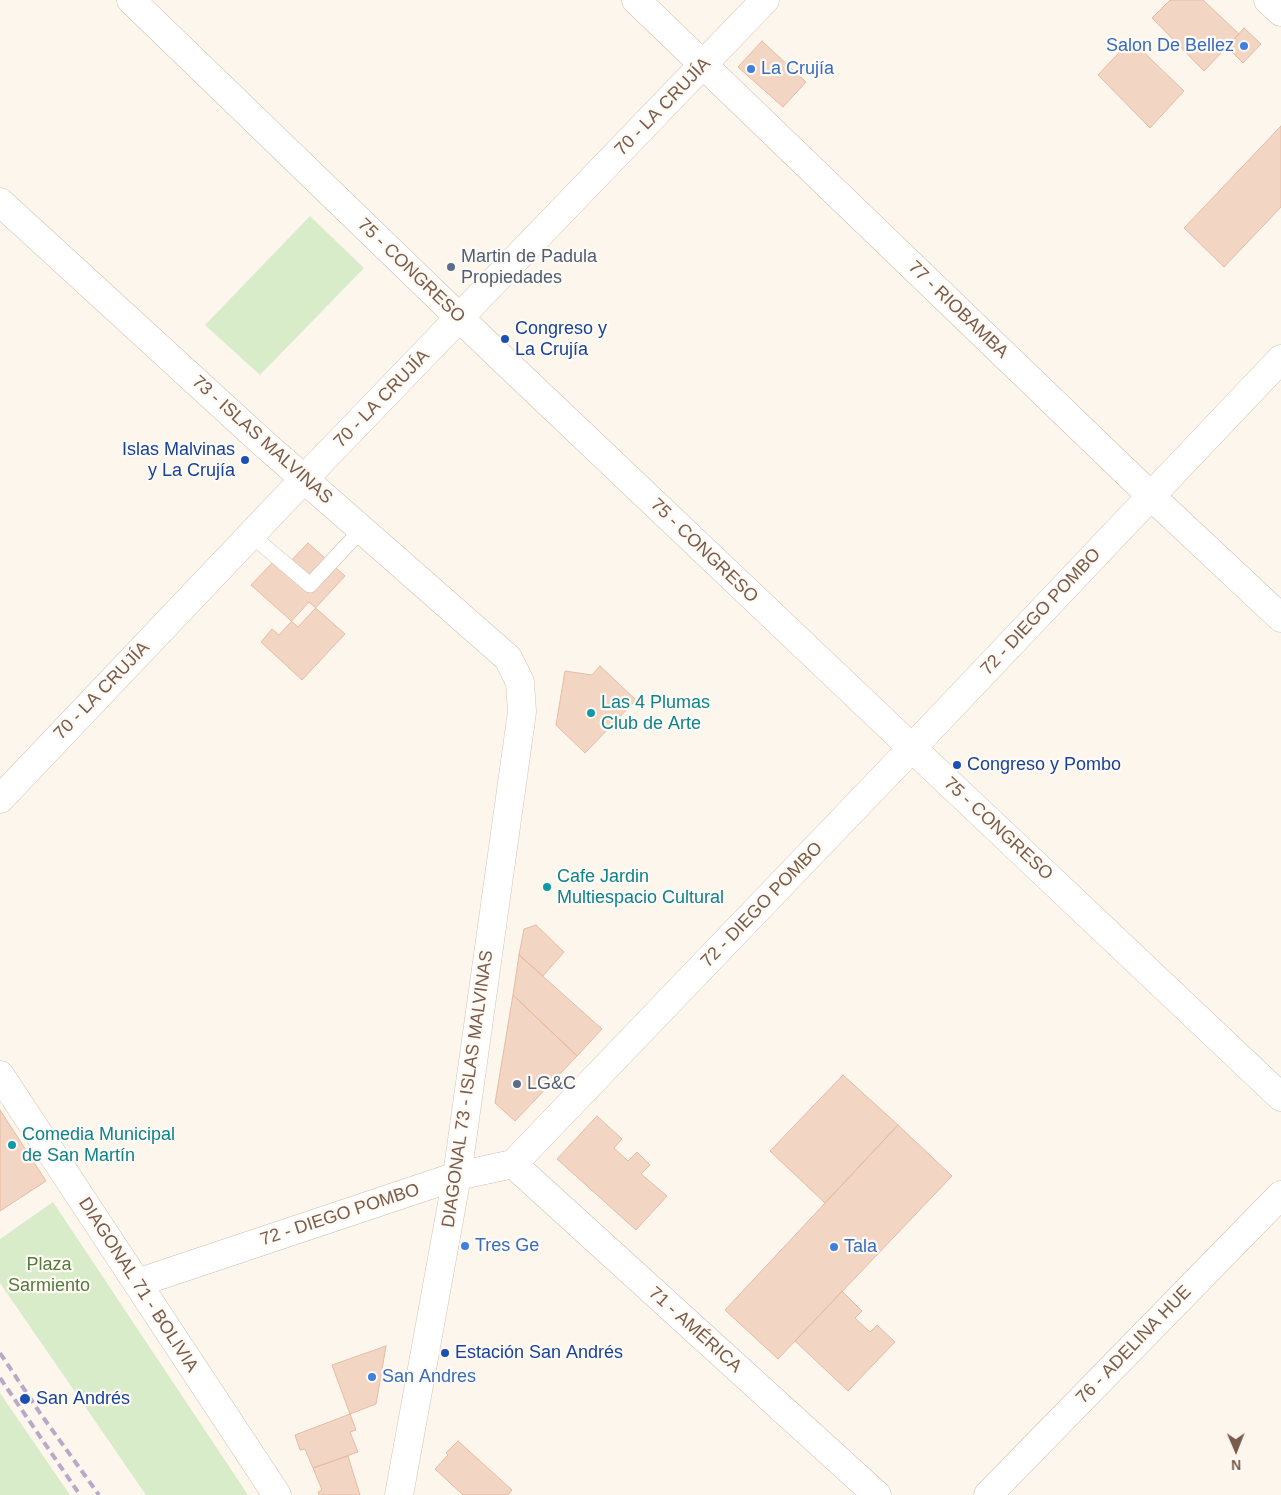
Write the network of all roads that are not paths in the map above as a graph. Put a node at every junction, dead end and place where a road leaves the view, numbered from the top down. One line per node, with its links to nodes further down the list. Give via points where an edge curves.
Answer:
1 (132, 0): 8 (street, 75 - CONGRESO)
2 (636, 0): 6 (street, 77 - RIOBAMBA)
3 (765, 0): 6 (street, 70 - LA CRUJÍA)
4 (1268, 0): 5 (street)
5 (1281, 12)
6 (703, 65): 8 (street, 70 - LA CRUJÍA); 11 (street, 77 - RIOBAMBA)
7 (0, 202): 10 (street, 73 - ISLAS MALVINAS)
8 (460, 318): 10 (street, 70 - LA CRUJÍA); 16 (street, 75 - CONGRESO)
9 (1281, 359): 11 (street, 72 - DIEGO POMBO)
10 (304, 479): 12 (street, 73 - ISLAS MALVINAS); 13 (street, 70 - LA CRUJÍA)
11 (1151, 496): 14 (street, 77 - RIOBAMBA); 16 (street, 72 - DIEGO POMBO)
12 (362, 529): 13 (lane, via 310,585); 15 (street, 73 - ISLAS MALVINAS, via 508,658)
13 (251, 535): 17 (street, 70 - LA CRUJÍA)
14 (1281, 618)
15 (520, 682): 21 (street, DIAGONAL 73 - ISLAS MALVINAS, via 522,712)
16 (912, 748): 19 (street, 75 - CONGRESO); 20 (street, 72 - DIEGO POMBO)
17 (0, 799)
18 (0, 1075): 23 (street, DIAGONAL 71 - BOLIVIA)
19 (1281, 1097)
20 (513, 1164): 21 (street, 72 - DIEGO POMBO); 26 (street, 71 - AMÉRICA)
21 (457, 1176): 23 (street, 72 - DIEGO POMBO); 25 (street, DIAGONAL 73 - ISLAS MALVINAS)
22 (1281, 1195): 27 (street, 76 - ADELINA HUE)
23 (136, 1283): 24 (street, DIAGONAL 71 - BOLIVIA)
24 (277, 1495)
25 (399, 1495)
26 (877, 1495)
27 (988, 1495)

